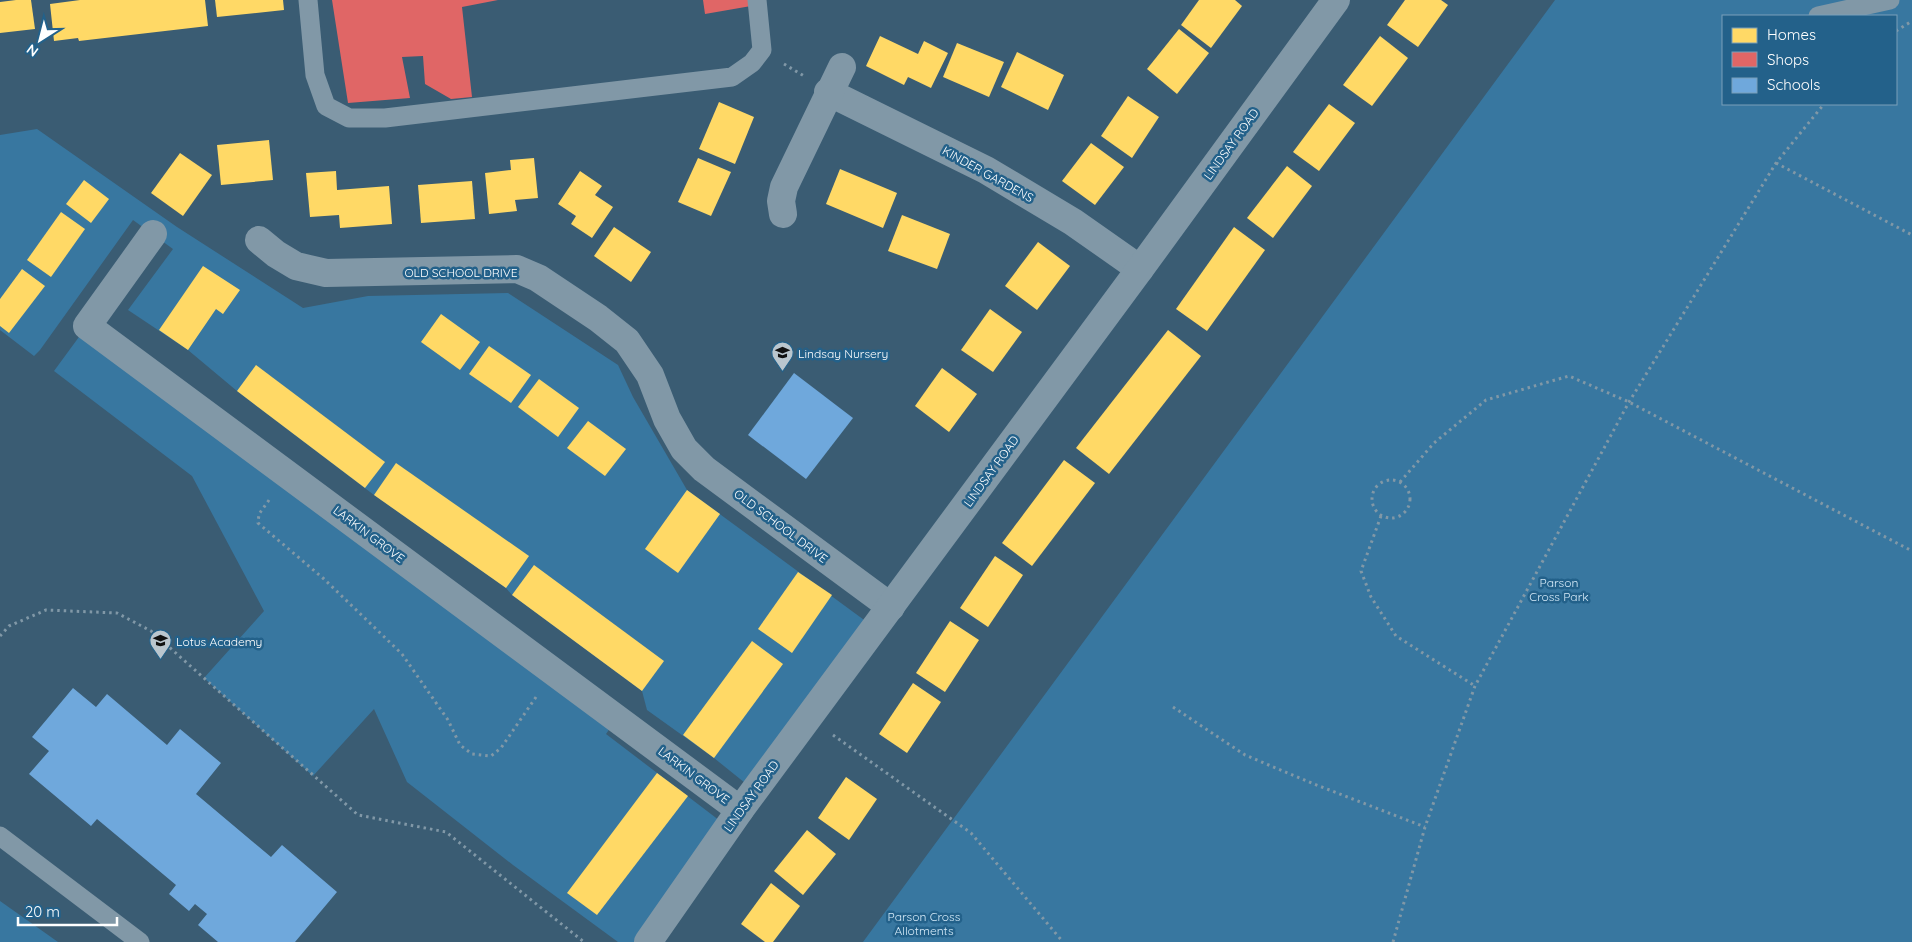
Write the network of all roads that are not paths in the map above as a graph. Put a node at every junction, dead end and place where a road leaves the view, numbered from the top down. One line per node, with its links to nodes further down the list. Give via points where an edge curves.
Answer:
1 (308, 0): 2 (lane, via 315,75 326,106 349,118 385,118 732,77 752,63 762,50)
2 (757, 0)
3 (1336, 0): 11 (street, LINDSAY ROAD)
4 (1890, 0): 5 (lane)
5 (1822, 15)
6 (842, 67): 7 (street)
7 (828, 92): 8 (street, via 784,187); 11 (street, KINDER GARDENS, via 986,170 1073,222)
8 (783, 214)
9 (153, 234): 13 (street, LARKIN GROVE, via 88,326)
10 (259, 240): 12 (street, OLD SCHOOL DRIVE, via 296,266 326,273 517,269 538,278 627,341 650,375 667,419 684,449 704,468)
11 (1140, 269): 12 (street, LINDSAY ROAD)
12 (890, 607): 13 (street, LINDSAY ROAD)
13 (740, 810): 16 (street, LINDSAY ROAD)
14 (0, 836): 15 (lane)
15 (140, 942)
16 (648, 942)

